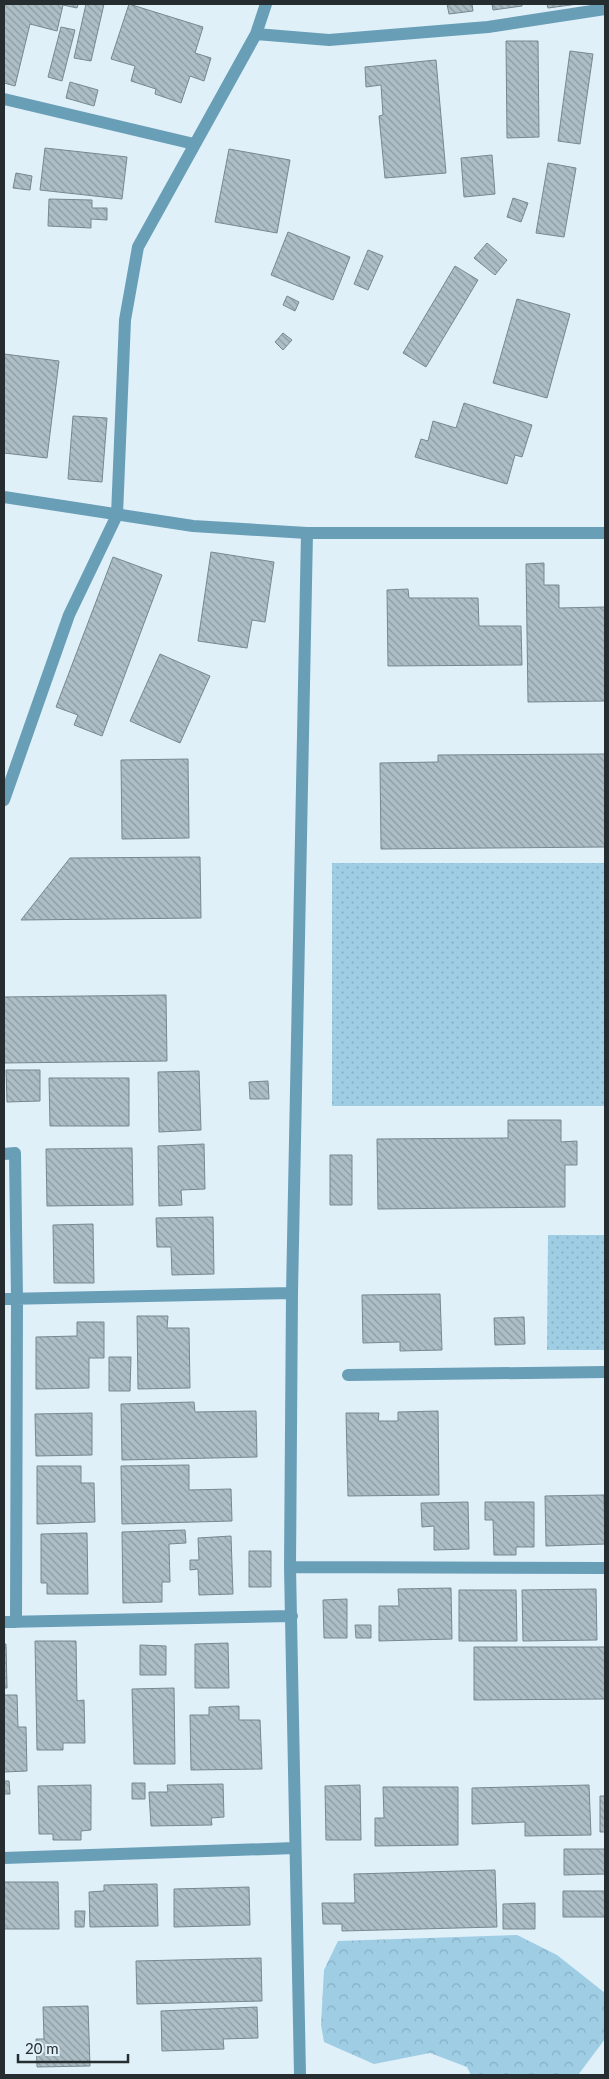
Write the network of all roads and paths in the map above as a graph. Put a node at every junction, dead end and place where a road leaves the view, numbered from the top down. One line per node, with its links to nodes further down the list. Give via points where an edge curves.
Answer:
1 (266, 4): 3 (street)
2 (605, 9): 3 (street, via 488,27 329,40)
3 (256, 34): 5 (street)
4 (4, 99): 5 (street)
5 (194, 144): 7 (street, via 138,247 126,320)
6 (4, 497): 7 (street)
7 (117, 515): 8 (street, via 193,526); 10 (street, via 69,615)
8 (307, 533): 9 (street); 12 (street)
9 (605, 533)
10 (4, 800)
11 (4, 1154): 14 (street, via 15,1153)
12 (292, 1293): 14 (street); 18 (street)
13 (4, 1299): 14 (street)
14 (17, 1299): 17 (street)
15 (605, 1372): 16 (street)
16 (348, 1376)
17 (9, 1486): 21 (street)
18 (290, 1567): 19 (street); 20 (street)
19 (605, 1568)
20 (292, 1616): 21 (street); 22 (street)
21 (10, 1622)
22 (295, 1848): 23 (street); 24 (street)
23 (4, 1858)
24 (300, 2075)

